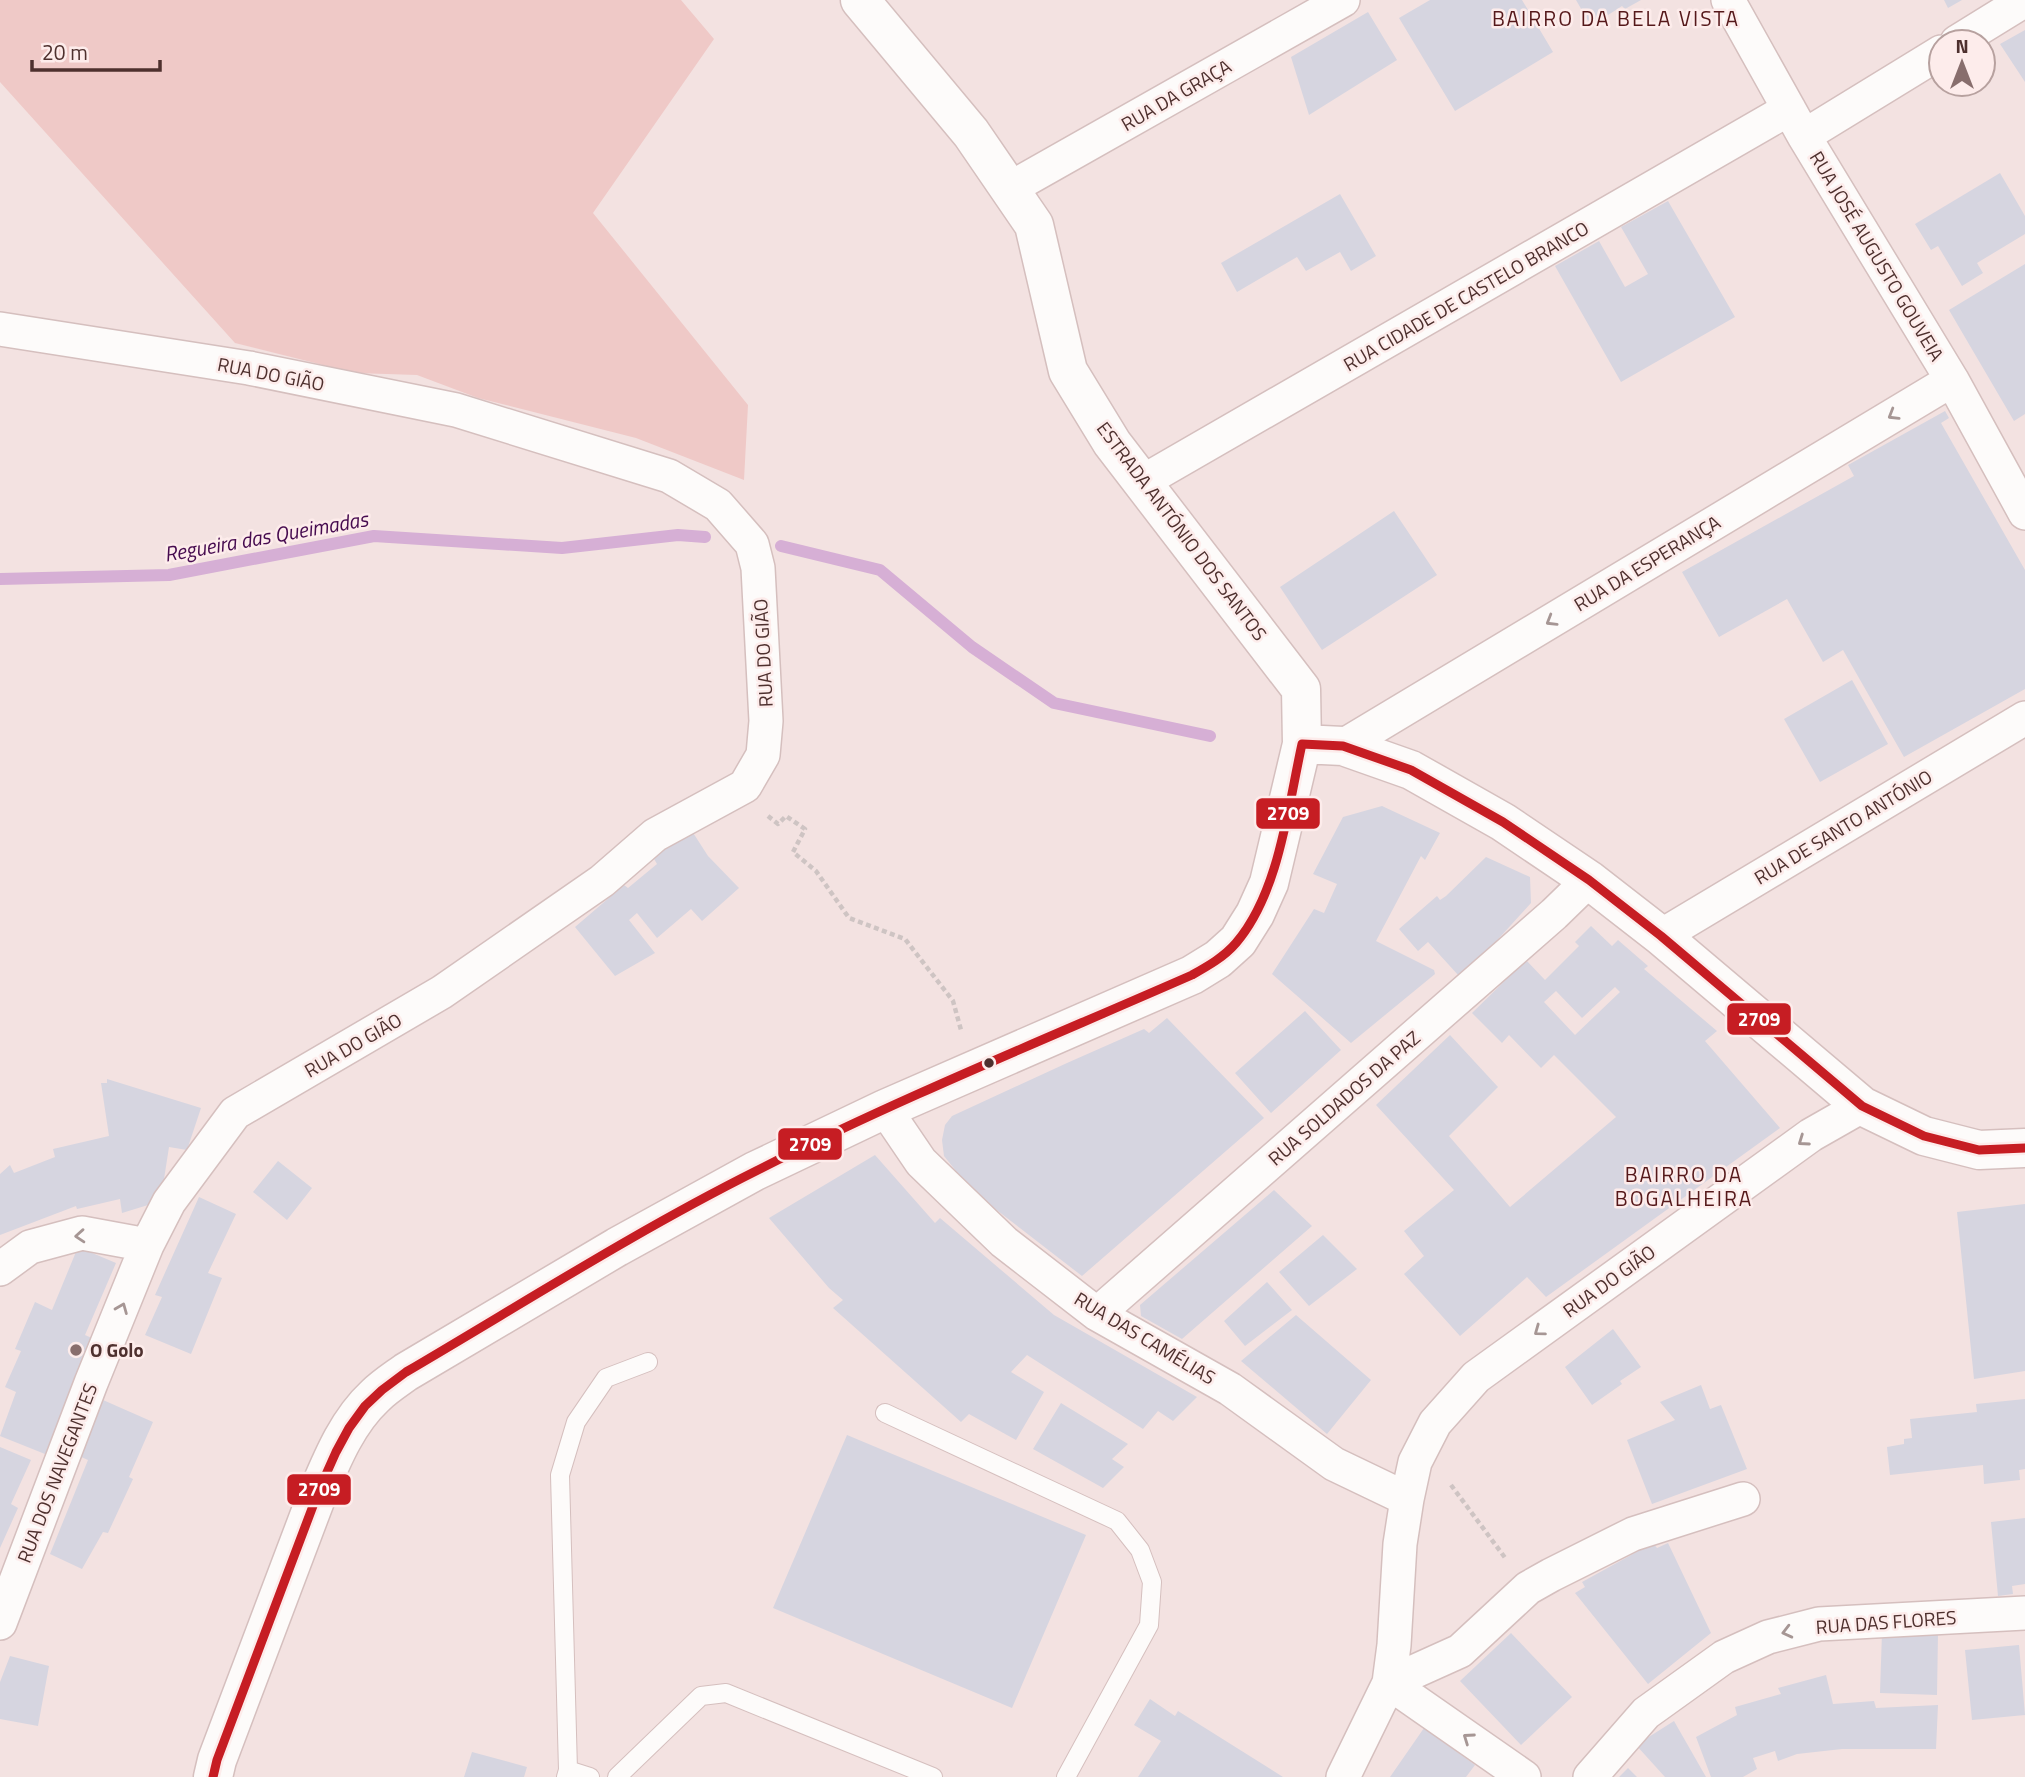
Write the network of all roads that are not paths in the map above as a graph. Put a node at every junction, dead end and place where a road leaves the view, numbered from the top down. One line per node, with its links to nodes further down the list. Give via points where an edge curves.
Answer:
1 (860, 0): 8 (street, ESTRADA ANTÓNIO DOS SANTOS, via 971,133)
2 (1343, 0): 8 (street, RUA DA GRAÇA)
3 (1728, 0): 7 (street, RUA JOSÉ AUGUSTO GOUVEIA)
4 (2025, 0): 5 (street)
5 (1980, 28)
6 (1927, 59): 7 (street, RUA CIDADE DE CASTELO BRANCO)
7 (1797, 122): 10 (street, RUA JOSÉ AUGUSTO GOUVEIA); 11 (street, RUA CIDADE DE CASTELO BRANCO)
8 (1009, 189): 11 (street, ESTRADA ANTÓNIO DOS SANTOS, via 1034,225 1068,371)
9 (0, 329): 21 (street, RUA DO GIÃO, via 249,368 456,410 668,476 718,505 752,544 758,568 766,721 763,755 745,786 655,835 601,881 442,992 235,1113 169,1202)
10 (1952, 380): 12 (street, RUA JOSÉ AUGUSTO GOUVEIA); 15 (street, RUA DA ESPERANÇA, one-way to 15)
11 (1142, 482): 14 (street, ESTRADA ANTÓNIO DOS SANTOS, via 1301,689)
12 (2025, 513)
13 (2025, 718): 17 (street, RUA DE SANTO ANTÓNIO)
14 (1302, 744): 15 (street); 19 (street, ESTRADA ANTÓNIO DOS SANTOS, via 1269,883 1238,941 1219,959 1192,975)
15 (1343, 746): 16 (street, via 1411,770 1503,822)
16 (1589, 880): 17 (street); 23 (street, RUA SOLDADOS DA PAZ)
17 (1661, 936): 18 (street)
18 (1862, 1106): 20 (street, via 1924,1136 1979,1150); 26 (street, RUA DO GIÃO, one-way to 26, via 1811,1135 1476,1377 1434,1423 1415,1462)
19 (885, 1109): 23 (street, RUA DAS CAMÉLIAS, via 921,1162 1004,1242); 32 (street, ESTRADA ANTÓNIO DOS SANTOS, via 754,1171 617,1247 405,1372 374,1396 350,1426 319,1490)
20 (2025, 1148)
21 (147, 1245): 22 (street, one-way to 22, via 82,1233 30,1247); 29 (street, RUA DOS NAVEGANTES, one-way to 21)
22 (0, 1269)
23 (1097, 1314): 26 (street, RUA DAS CAMÉLIAS, via 1230,1389 1334,1464)
24 (648, 1362): 31 (lane, via 606,1378 576,1422 560,1475)
25 (885, 1413): 36 (lane, via 1117,1521 1140,1550 1152,1582 1149,1625)
26 (1407, 1499): 30 (street, RUA DO GIÃO)
27 (1743, 1499): 30 (street, via 1633,1534 1528,1588 1460,1651)
28 (2025, 1613): 39 (street, RUA DAS FLORES, one-way to 39, via 1819,1624 1768,1637 1724,1657 1646,1713)
29 (0, 1623)
30 (1389, 1683): 37 (street, RUA DO GIÃO); 38 (street, one-way to 30)
31 (567, 1774): 33 (lane)
32 (213, 1777)
33 (590, 1777)
34 (617, 1777): 35 (lane, via 701,1696 726,1693)
35 (933, 1777)
36 (1066, 1777)
37 (1343, 1777)
38 (1524, 1777)
39 (1590, 1777)

